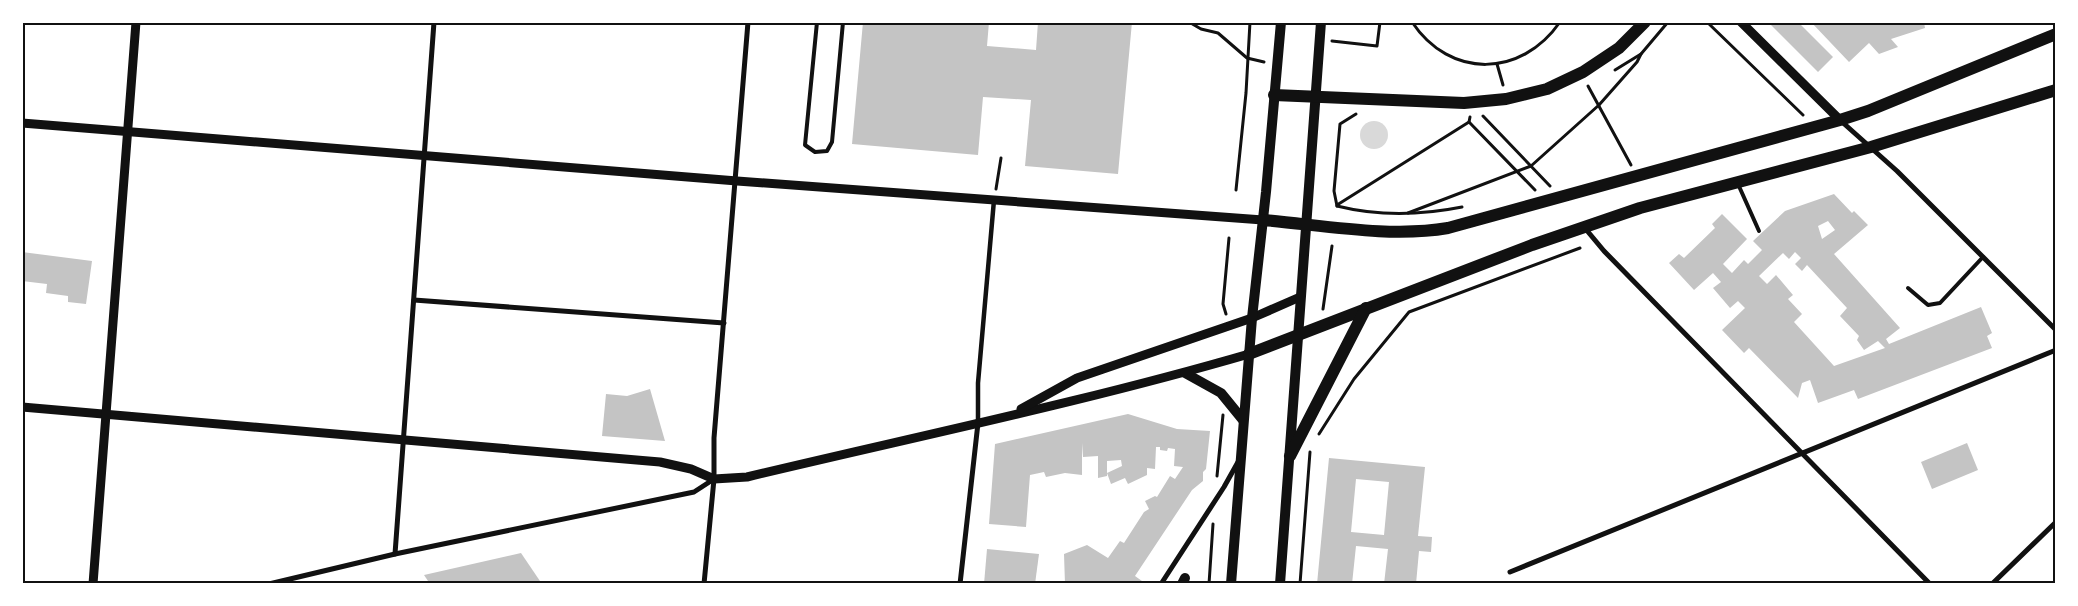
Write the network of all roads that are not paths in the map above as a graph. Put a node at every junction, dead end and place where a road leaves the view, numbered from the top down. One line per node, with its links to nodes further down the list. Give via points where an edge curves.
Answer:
1 (136, 22): 16 (street)
2 (434, 22): 18 (street)
3 (748, 22): 19 (street)
4 (817, 22): 5 (lane, via 805,145 815,152 827,151 832,142)
5 (843, 22)
6 (1281, 22): 12 (main road)
7 (1321, 22): 13 (main road)
8 (1645, 22): 13 (main road, via 1619,48 1583,72 1547,89 1506,99 1464,103)
9 (1740, 22): 14 (street)
10 (2056, 34): 14 (main road)
11 (2056, 90): 17 (main road)
12 (1274, 95): 13 (main road); 22 (main road)
13 (1315, 97): 23 (main road)
14 (1840, 120): 17 (street); 23 (main road, via 1448,228 1395,232)
15 (22, 123): 16 (street)
16 (128, 131): 18 (street); 39 (street)
17 (1870, 147): 20 (main road); 26 (street)
18 (426, 156): 19 (street); 29 (street)
19 (737, 181): 21 (street); 32 (street)
20 (1737, 182): 24 (main road); 25 (lane)
21 (994, 200): 22 (street); 42 (street, via 978,383)
22 (1263, 220): 23 (main road); 31 (main road)
23 (1307, 224): 28 (main road)
24 (1584, 226): 30 (main road); 44 (street, via 1604,251)
25 (1759, 231)
26 (1983, 257): 27 (lane, via 1940,303 1928,304); 33 (street)
27 (1908, 288)
28 (1300, 297): 31 (street); 34 (main road)
29 (414, 300): 32 (street); 43 (street)
30 (1366, 308): 34 (main road); 46 (main road)
31 (1252, 318): 36 (main road); 40 (street, via 1077,378)
32 (724, 324): 47 (street, via 714,438)
33 (2056, 330)
34 (1297, 334): 36 (main road); 46 (main road)
35 (2056, 350): 44 (street)
36 (1249, 354): 37 (street); 41 (main road)
37 (1185, 373): 40 (street); 41 (main road, via 1222,393)
38 (22, 407): 39 (street)
39 (104, 414): 43 (street); 51 (street)
40 (1013, 414): 42 (street)
41 (1243, 420): 45 (main road)
42 (978, 422): 47 (street, via 747,477); 54 (street)
43 (403, 440): 47 (street, via 660,462 691,469); 49 (street)
44 (1801, 454): 50 (street); 58 (street)
45 (1241, 455): 55 (street); 56 (main road)
46 (1290, 456): 57 (main road)
47 (714, 479): 49 (street, via 694,492); 53 (street)
48 (2056, 522): 59 (street)
49 (395, 554): 52 (street)
50 (1510, 572)
51 (92, 584)
52 (269, 584)
53 (704, 584)
54 (960, 584)
55 (1161, 584)
56 (1231, 584)
57 (1280, 584)
58 (1930, 584)
59 (1992, 584)

